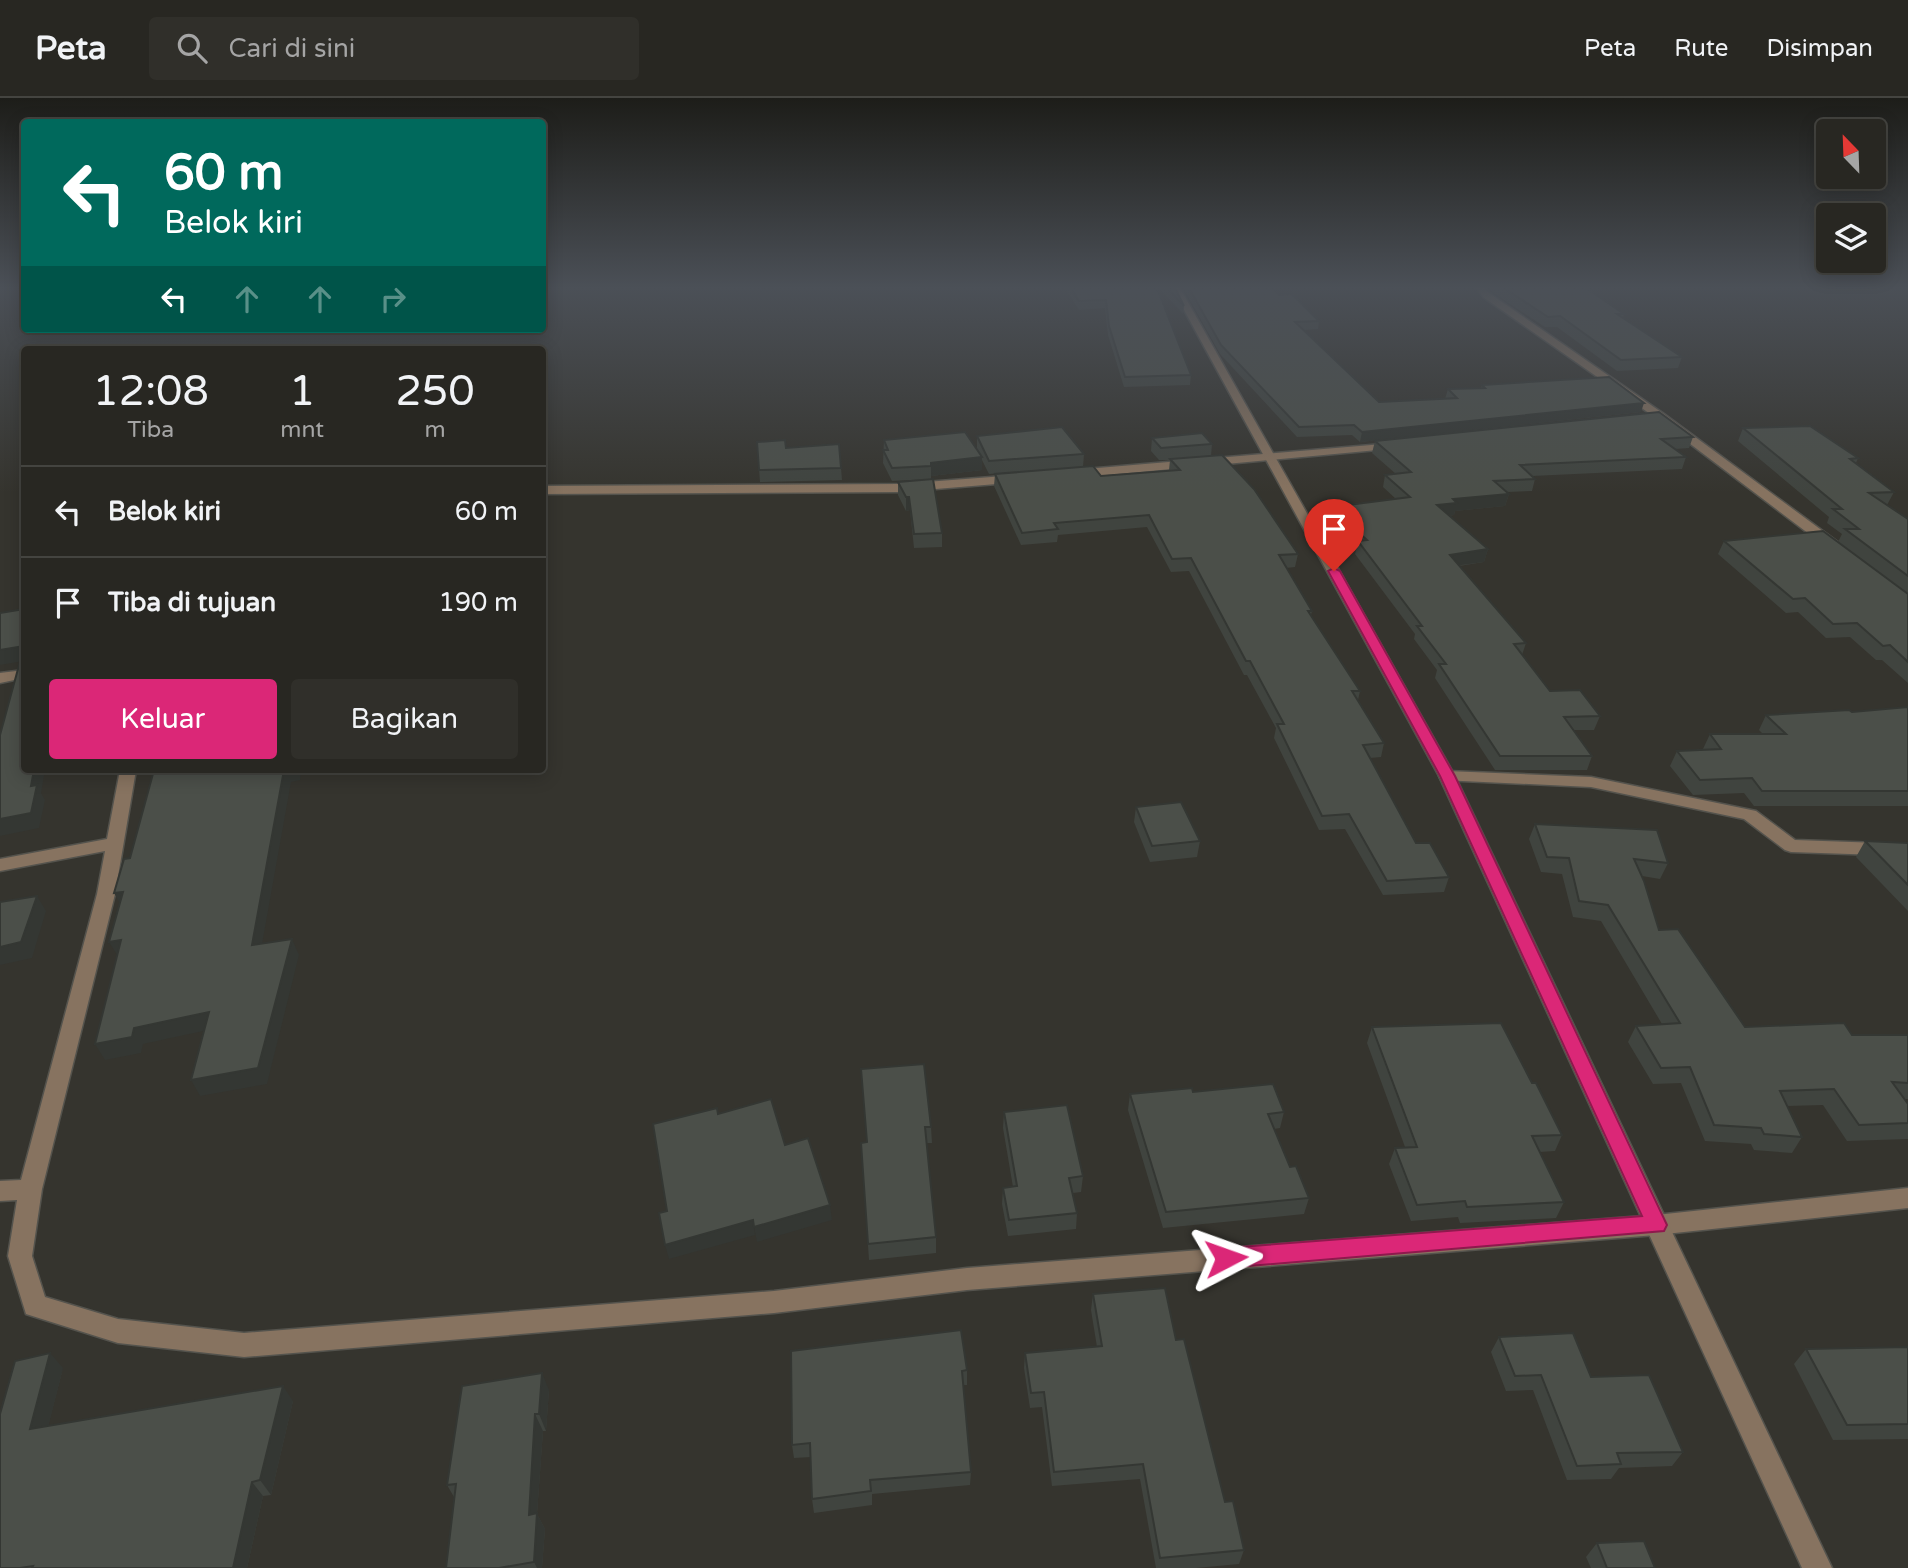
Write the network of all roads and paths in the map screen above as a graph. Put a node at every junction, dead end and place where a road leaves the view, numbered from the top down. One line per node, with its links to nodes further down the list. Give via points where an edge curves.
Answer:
1 (1215, 357): 6 (street)
2 (1575, 357): 3 (street)
3 (1660, 416): 4 (street); 10 (street)
4 (1647, 418)
5 (1405, 445): 6 (street)
6 (1272, 457): 7 (street); 14 (street)
7 (1054, 476)
8 (1027, 478): 9 (street, via 829,490)
9 (546, 490)
10 (1845, 555)
11 (21, 674): 12 (street)
12 (0, 678)
13 (127, 773): 15 (street)
14 (1447, 776): 16 (street, via 1591,782 1750,815 1791,846); 21 (street)
15 (114, 843): 17 (street); 18 (street, via 106,894)
16 (1908, 850)
17 (0, 865)
18 (30, 1189): 19 (street); 21 (street, via 20,1256 36,1306 118,1331 244,1345 774,1302 981,1278)
19 (0, 1191)
20 (1908, 1198): 21 (street)
21 (1656, 1225): 22 (street)
22 (1817, 1568)

